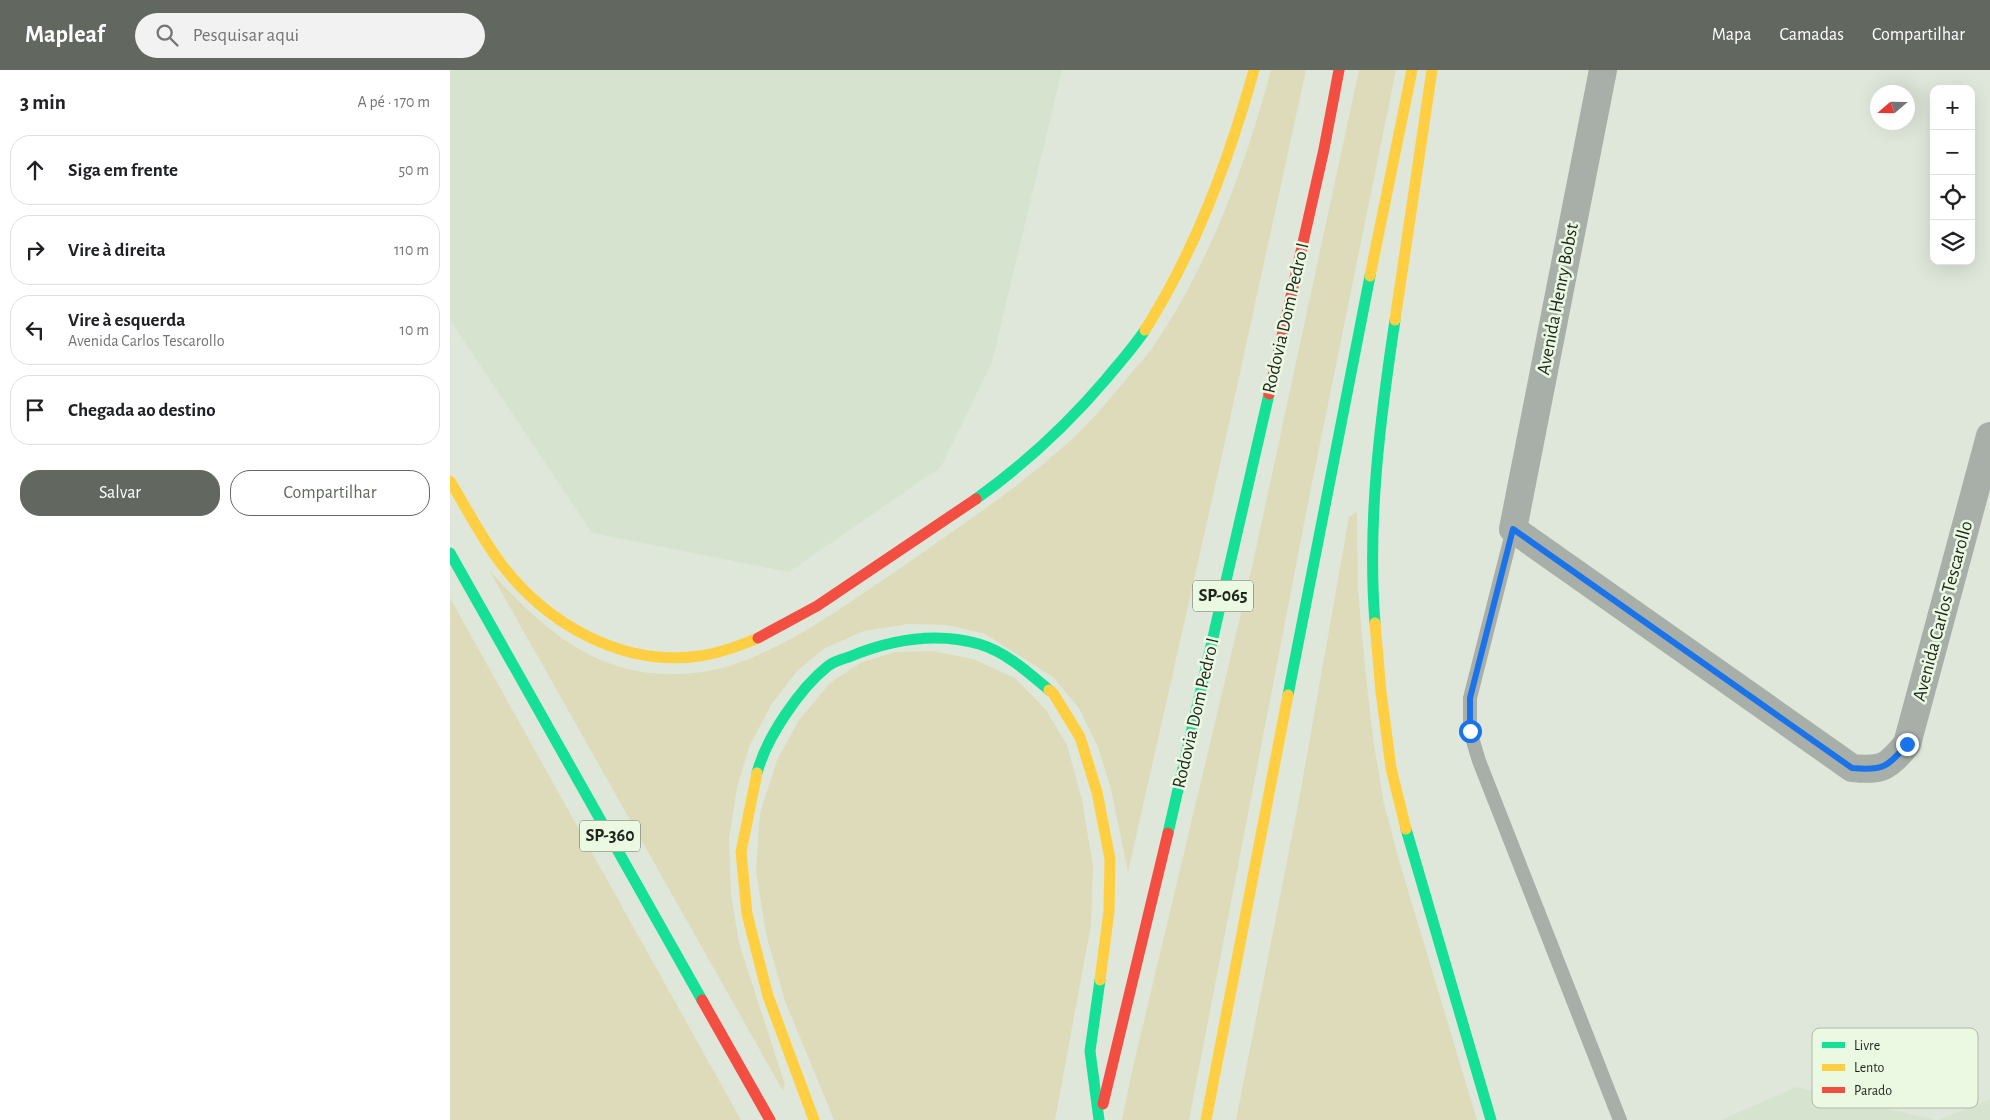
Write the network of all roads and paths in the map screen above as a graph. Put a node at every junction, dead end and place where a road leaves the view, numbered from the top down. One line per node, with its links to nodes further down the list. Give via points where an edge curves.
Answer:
1 (1254, 70): 7 (main road, via 1218,186 1169,294 1140,338 1100,386 1033,455 994,485 784,626 740,646 704,655 663,659 630,653 595,640 561,620 528,594 503,565)
2 (1339, 70): 12 (main road, Rodovia Dom Pedro I / SP-065, via 1324,150 1203,685)
3 (1412, 70): 13 (main road)
4 (1432, 70): 14 (main road, via 1381,416 1373,512 1374,608 1392,768 1413,857)
5 (1603, 70): 8 (street, Avenida Henry Bobst)
6 (1990, 436): 8 (street, Avenida Carlos Tescarollo, via 1907,744 1892,762 1873,770 1852,768)
7 (450, 481)
8 (1513, 529): 15 (lane, via 1470,698 1470,731)
9 (450, 553): 10 (main road, SP-360)
10 (770, 1120)
11 (814, 1120): 12 (main road, via 768,996 747,914 741,852 751,795 761,757 794,702 829,665 872,648 916,638 980,644 1013,660 1053,693 1080,737 1097,792 1110,858 1109,911 1090,1051)
12 (1099, 1120)
13 (1206, 1120)
14 (1491, 1120)
15 (1620, 1120)

